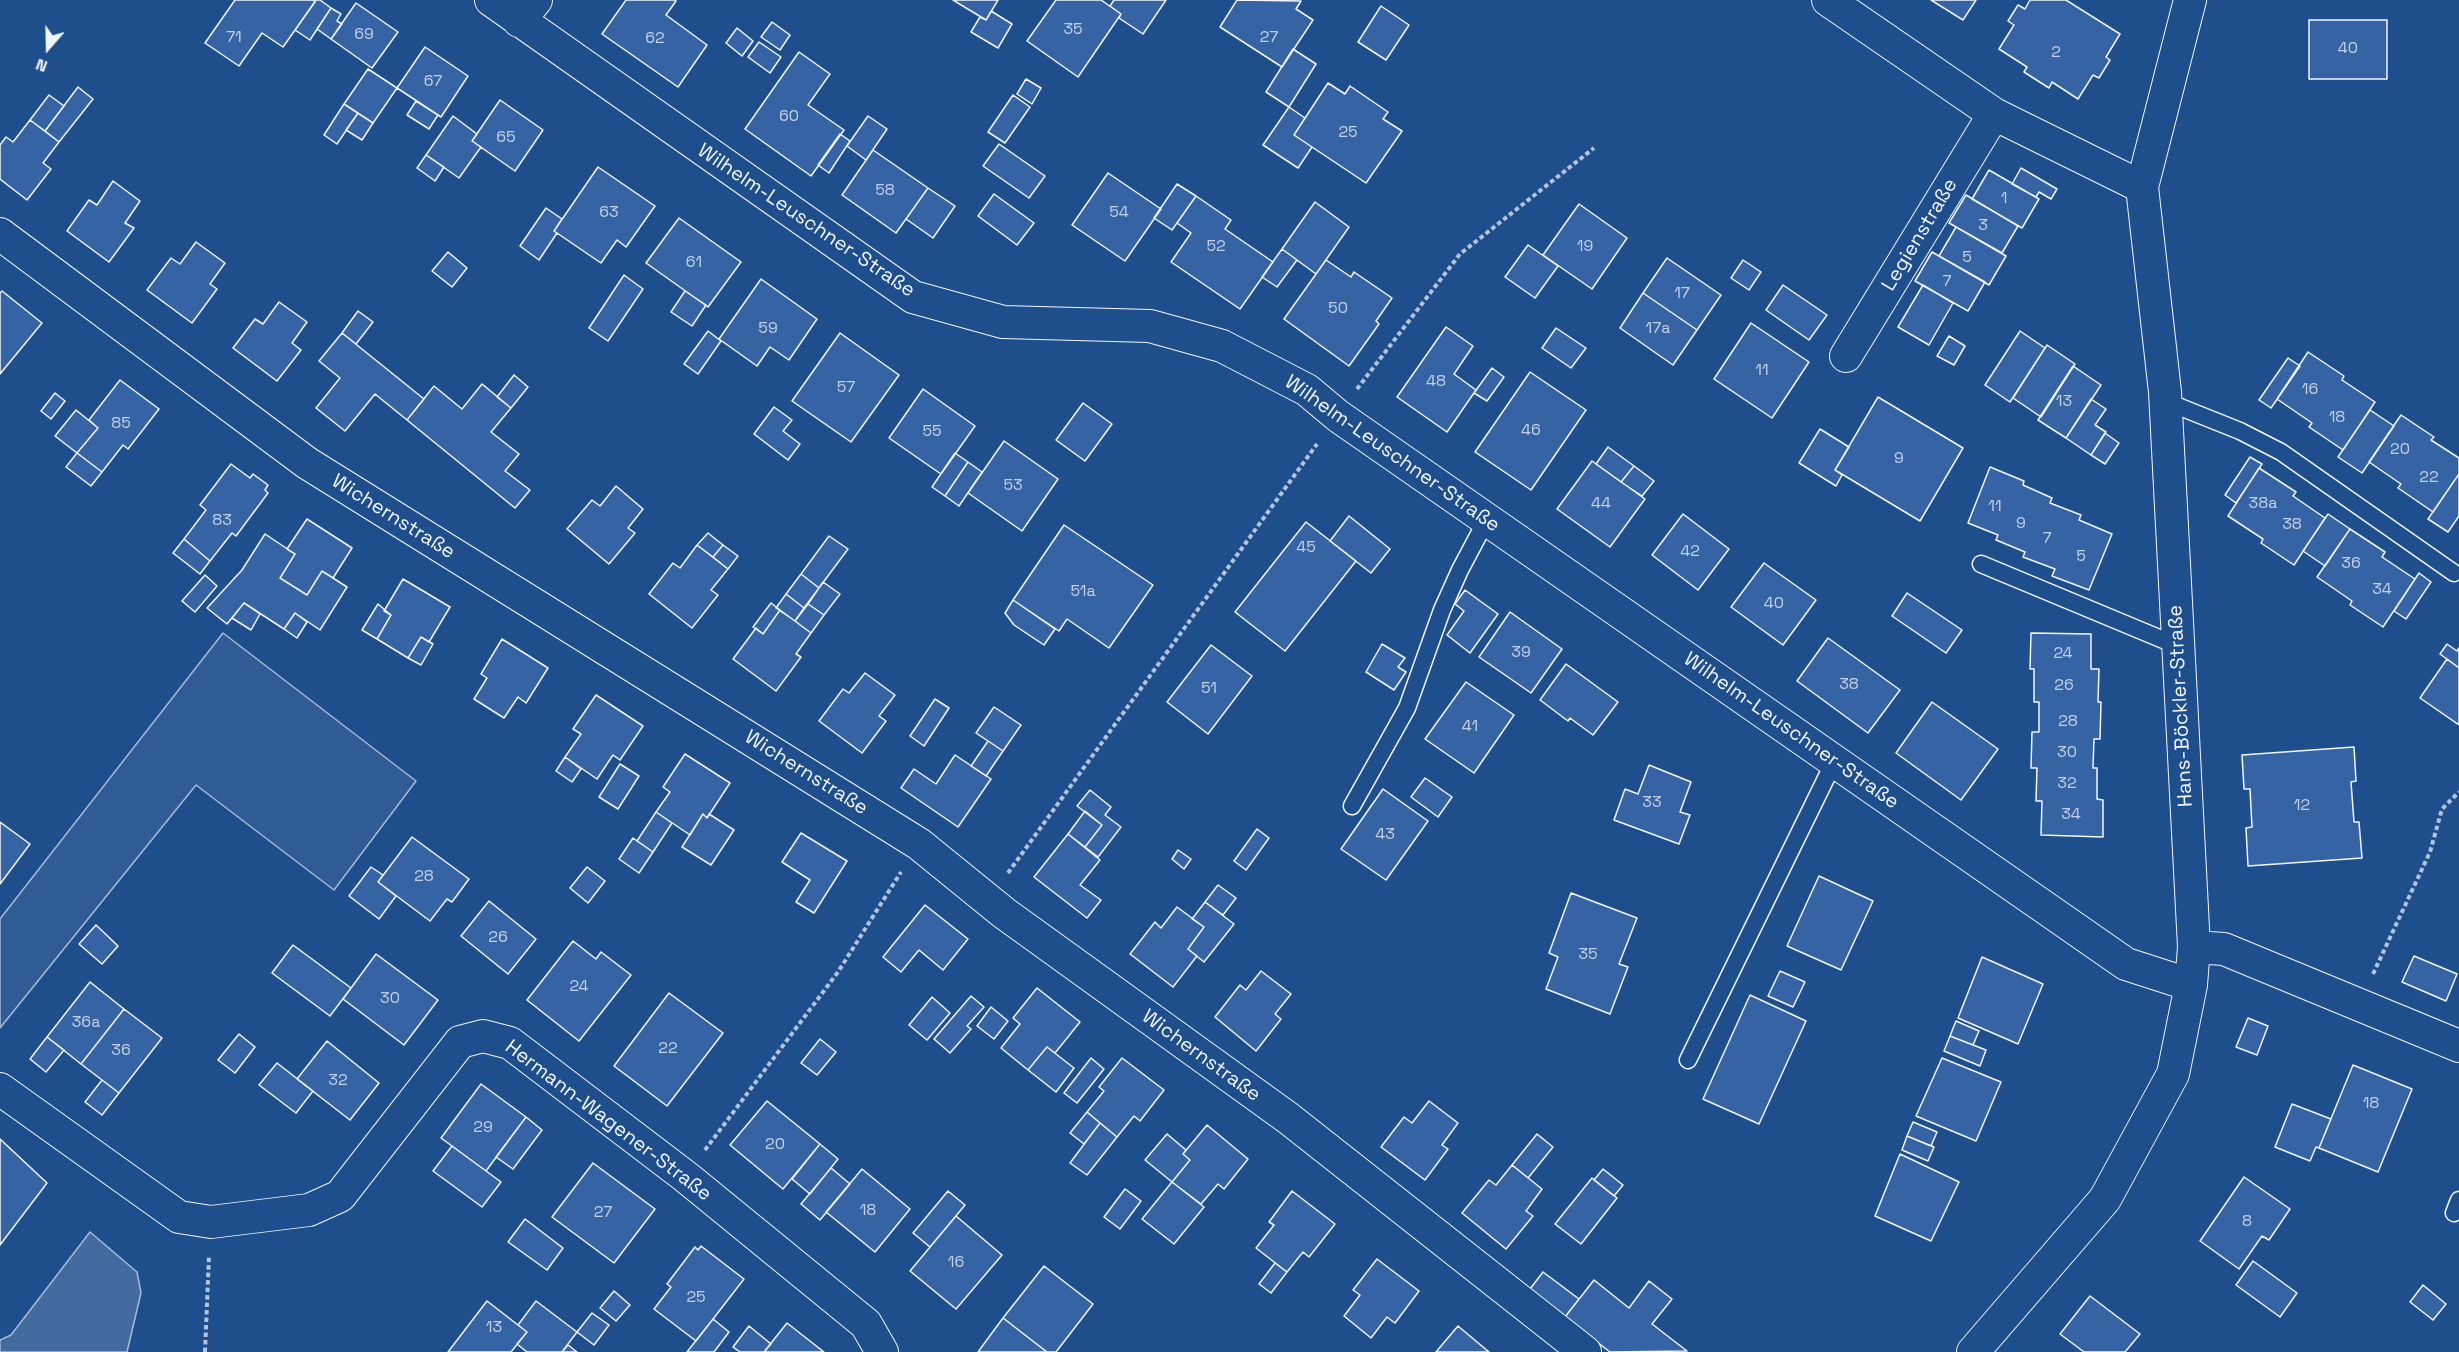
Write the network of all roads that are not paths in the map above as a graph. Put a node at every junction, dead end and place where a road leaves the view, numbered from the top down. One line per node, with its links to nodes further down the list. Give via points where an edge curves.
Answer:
1 (491, 0): 4 (street, Wilhelm-Leuschner-Straße)
2 (1828, 0): 5 (street)
3 (2190, 0): 6 (street, Hans-Böckler-Straße)
4 (528, 11): 10 (street, Wilhelm-Leuschner-Straße, via 913,297 1003,322 1150,326 1222,346 1307,390 1338,416)
5 (1994, 114): 6 (street); 8 (street, Legienstraße)
6 (2142, 187): 9 (street, Hans-Böckler-Straße)
7 (0, 234): 22 (street, Wichernstraße, via 308,463 919,844 988,900 1288,1118)
8 (1846, 356)
9 (2165, 401): 12 (lane, via 2281,452); 13 (street, Hans-Böckler-Straße)
10 (1487, 519): 14 (street, Wilhelm-Leuschner-Straße); 15 (lane, via 1442,610 1407,708)
11 (1981, 564): 13 (lane)
12 (2454, 573)
13 (2178, 646): 16 (street, Hans-Böckler-Straße)
14 (1834, 762): 17 (street, Wilhelm-Leuschner-Straße, via 2126,964); 19 (lane)
15 (1352, 806)
16 (2194, 947): 17 (street, Hans-Böckler-Straße); 18 (street, via 2224,949)
17 (2191, 985): 23 (street, Hans-Böckler-Straße, via 2173,1074 2104,1199)
18 (2459, 1046)
19 (1688, 1060)
20 (0, 1089): 21 (street, Hermann-Wagener-Straße, via 179,1216 211,1222 309,1210 340,1196 460,1042 483,1036 510,1043 686,1177 866,1324)
21 (882, 1352)
22 (1585, 1352)
23 (1973, 1352)

